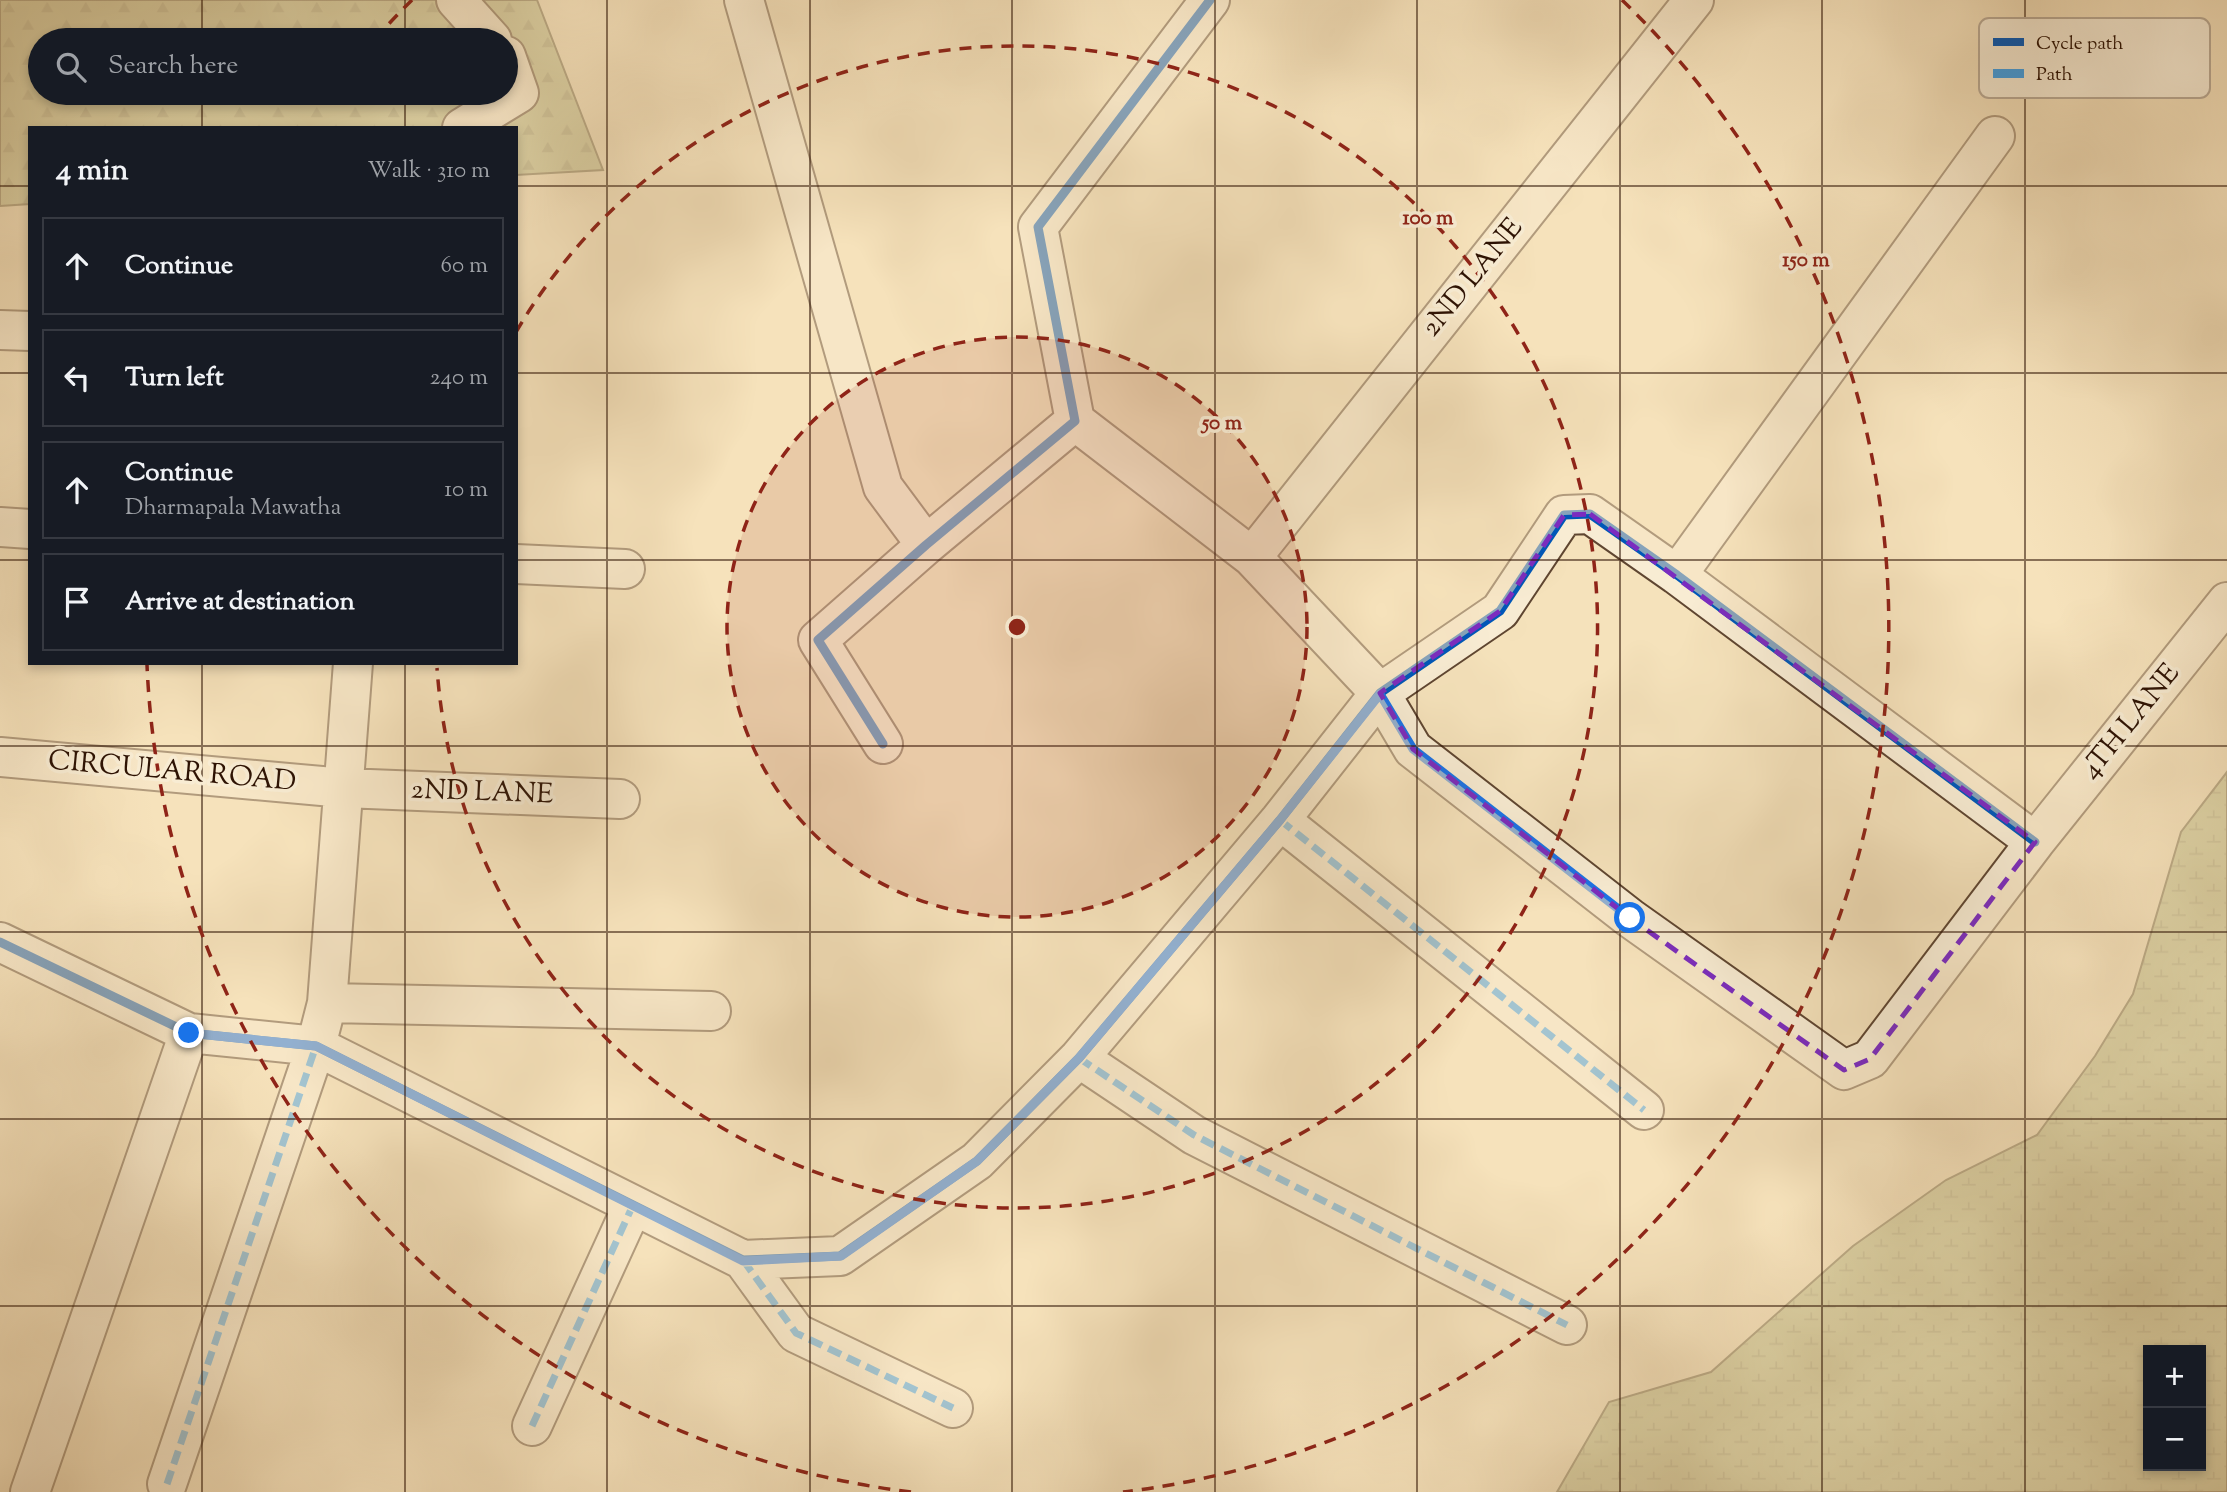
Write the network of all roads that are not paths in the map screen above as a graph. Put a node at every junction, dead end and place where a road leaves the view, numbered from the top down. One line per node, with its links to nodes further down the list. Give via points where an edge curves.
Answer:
1 (456, 0): 5 (street)
2 (744, 0): 14 (street, via 883,487)
3 (1210, 0): 11 (street, via 1038,227)
4 (1694, 0): 15 (street, 2ND LANE)
5 (481, 28)
6 (500, 105): 7 (street)
7 (466, 126)
8 (1995, 136): 18 (street)
9 (0, 330): 10 (street)
10 (28, 331)
11 (1075, 422): 14 (street); 15 (street)
12 (0, 527): 13 (street)
13 (28, 529)
14 (926, 545): 22 (street, via 818,640)
15 (1252, 557): 21 (street)
16 (518, 564): 17 (street)
17 (625, 569)
18 (1677, 575): 21 (street, via 1590,514 1564,515 1500,611); 27 (street)
19 (2227, 601): 27 (street, 4TH LANE)
20 (353, 665): 24 (street)
21 (1380, 694): 26 (street); 27 (street, 4TH LANE, via 1413,749 1630,918 1844,1070 1870,1059)
22 (883, 744)
23 (0, 757): 24 (street, CIRCULAR ROAD)
24 (344, 788): 25 (street, 2ND LANE); 29 (street)
25 (620, 799)
26 (1280, 820): 33 (street); 34 (street)
27 (2035, 842)
28 (0, 942): 31 (street)
29 (327, 1003): 30 (street); 32 (street)
30 (711, 1011)
31 (189, 1033): 32 (street); 41 (street)
32 (316, 1046): 35 (street); 40 (street)
33 (1079, 1058): 36 (street, via 977,1161 841,1256); 37 (street, via 1194,1135)
34 (1644, 1110)
35 (633, 1205): 36 (street); 39 (street)
36 (743, 1261): 38 (street, via 796,1333)
37 (1567, 1325)
38 (953, 1408)
39 (532, 1426)
40 (167, 1484)
41 (30, 1492)

